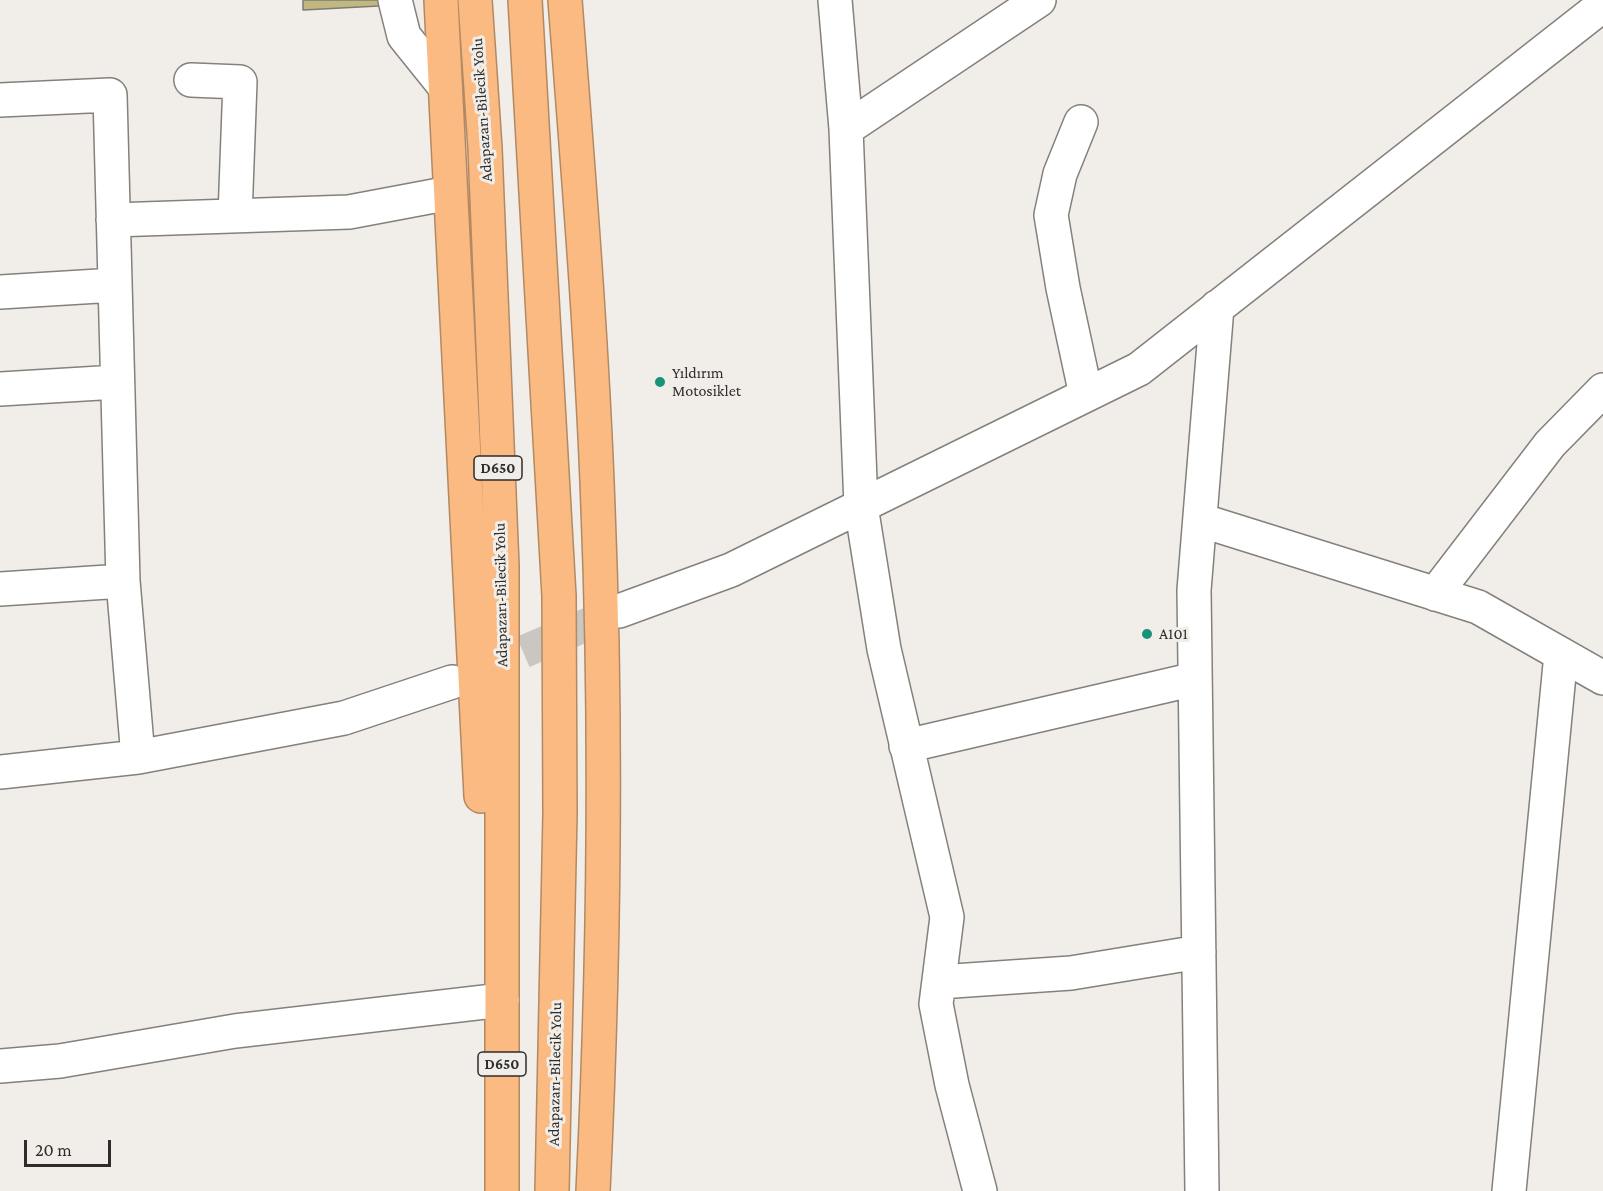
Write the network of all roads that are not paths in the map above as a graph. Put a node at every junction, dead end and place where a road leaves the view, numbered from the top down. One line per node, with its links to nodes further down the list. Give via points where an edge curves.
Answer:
1 (395, 0): 10 (street, via 404,36)
2 (441, 0): 10 (highway)
3 (475, 0): 37 (highway, Adapazarı-Bilecik Yolu / D650, via 502,566)
4 (525, 0): 43 (highway, Adapazarı-Bilecik Yolu, via 559,596 560,814)
5 (565, 0): 44 (highway, via 588,296 602,646 598,1079)
6 (835, 0): 13 (street)
7 (1039, 0): 13 (street)
8 (1603, 5): 19 (street)
9 (191, 80): 15 (street, via 240,82)
10 (445, 87): 14 (highway)
11 (0, 100): 16 (street, via 110,95)
12 (1080, 122): 23 (street, via 1060,174 1051,215)
13 (846, 129): 24 (street)
14 (450, 194): 15 (street, via 349,212); 37 (highway, via 482,827)
15 (235, 216): 16 (street)
16 (113, 220): 17 (street)
17 (115, 285): 18 (street); 20 (street)
18 (0, 292)
19 (1217, 307): 23 (street, via 1139,369); 25 (street)
20 (117, 382): 21 (street); 26 (street)
21 (0, 389)
22 (1603, 390): 28 (street, via 1550,444)
23 (1086, 394): 24 (street)
24 (861, 506): 29 (street, via 731,570); 34 (street, via 884,649)
25 (1200, 520): 28 (street); 32 (street, via 1194,590)
26 (123, 581): 27 (street); 35 (street)
27 (0, 590)
28 (1435, 594): 30 (street, via 1478,607)
29 (619, 611)
30 (1561, 654): 31 (street); 47 (street)
31 (1603, 678)
32 (1195, 679): 34 (street); 38 (street)
33 (452, 682): 35 (street, via 344,718)
34 (906, 746): 39 (street, via 947,917)
35 (138, 757): 36 (street)
36 (0, 772)
37 (502, 937): 40 (highway, Adapazarı-Bilecik Yolu / D650)
38 (1198, 952): 39 (street, via 1071,973); 46 (street)
39 (939, 982): 45 (street, via 936,1004)
40 (502, 1000): 41 (street, via 235,1031 60,1061); 42 (highway, Adapazarı-Bilecik Yolu / D650)
41 (0, 1066)
42 (502, 1191)
43 (552, 1191)
44 (593, 1191)
45 (980, 1191)
46 (1202, 1191)
47 (1509, 1191)

